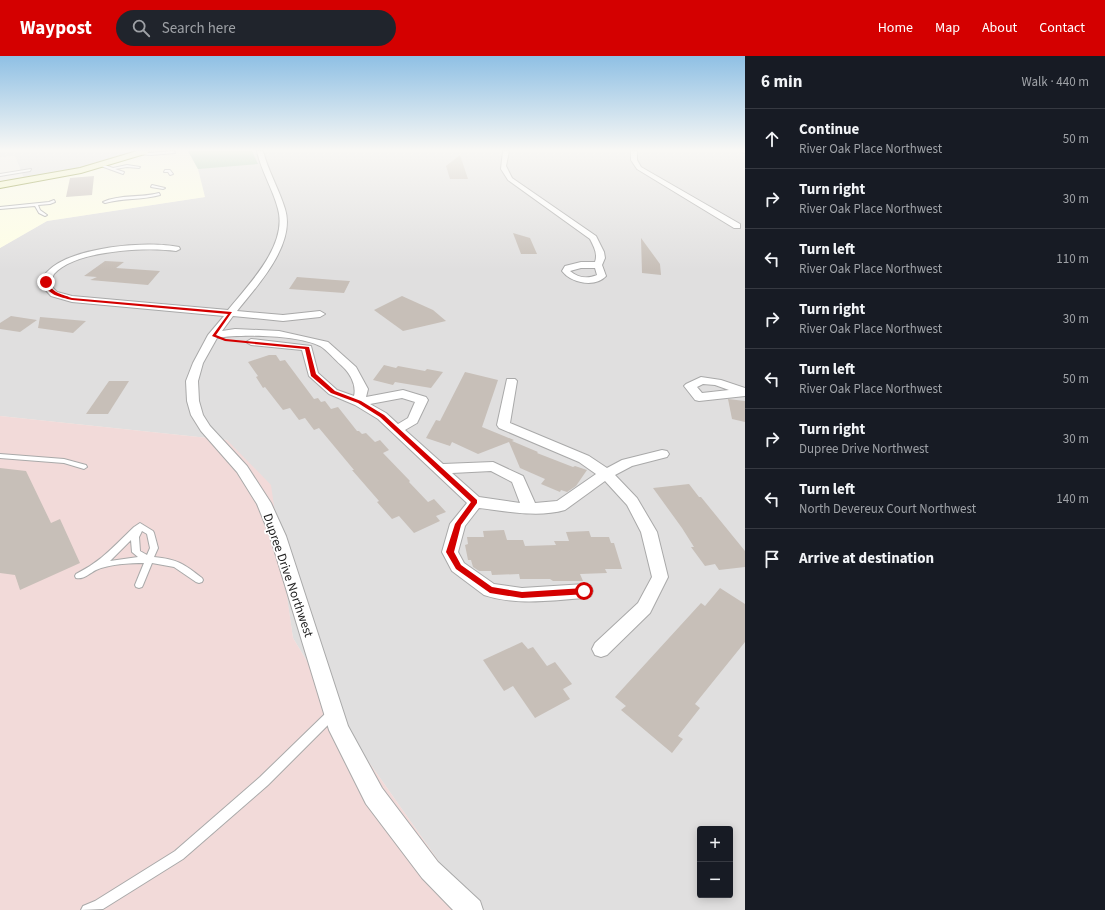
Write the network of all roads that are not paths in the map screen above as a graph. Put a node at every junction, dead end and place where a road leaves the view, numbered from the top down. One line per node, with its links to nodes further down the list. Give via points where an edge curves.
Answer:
1 (275, 191): 13 (street, Dupree Drive Northwest, via 282,209 284,224 278,249)
2 (527, 191): 12 (street, via 593,238 600,249)
3 (678, 191): 10 (street)
4 (159, 194): 6 (lane)
5 (54, 201): 7 (lane)
6 (105, 202)
7 (36, 204): 8 (lane); 9 (lane, via 36,209)
8 (0, 208)
9 (45, 215)
10 (737, 226)
11 (176, 249): 13 (street, via 150,246 86,254 56,268 47,277 46,286 54,294 72,299)
12 (598, 265)
13 (231, 313): 14 (street, via 283,318); 15 (street, Dupree Drive Northwest)
14 (320, 314)
15 (214, 335): 16 (street, via 235,332 279,334); 17 (street, via 225,340); 36 (street, Dupree Drive Northwest, via 198,363 192,380 197,415 205,428 242,469 264,503 278,536)
16 (324, 344): 17 (street); 19 (street, via 352,369 362,389)
17 (308, 348): 19 (street, via 313,374 333,392)
18 (511, 381): 25 (street, via 503,425 584,459)
19 (360, 402): 20 (street, via 382,416); 20 (street, via 403,394 422,400 413,420)
20 (396, 430): 24 (street)
21 (1, 453): 23 (lane, via 64,461)
22 (662, 454): 25 (street, via 627,463)
23 (84, 467)
24 (440, 469): 26 (street); 27 (street, via 493,466 518,479)
25 (606, 474): 27 (street, via 560,506); 35 (street, via 632,502 649,532 660,577 644,608)
26 (475, 502): 27 (street); 34 (street, via 458,524 450,552 458,567 490,590 522,595)
27 (530, 508)
28 (140, 526): 29 (lane, via 150,533 154,548); 29 (lane, via 135,537 136,552); 30 (lane)
29 (148, 560): 30 (lane); 32 (lane, via 178,565); 33 (lane)
30 (96, 567): 31 (lane)
31 (79, 576)
32 (199, 580)
33 (139, 585)
34 (584, 591)
35 (601, 649)
36 (334, 712): 37 (lane, via 264,781 179,855); 38 (street, Dupree Drive Northwest, via 339,730 374,796 430,870)
37 (87, 910)
38 (471, 910)

